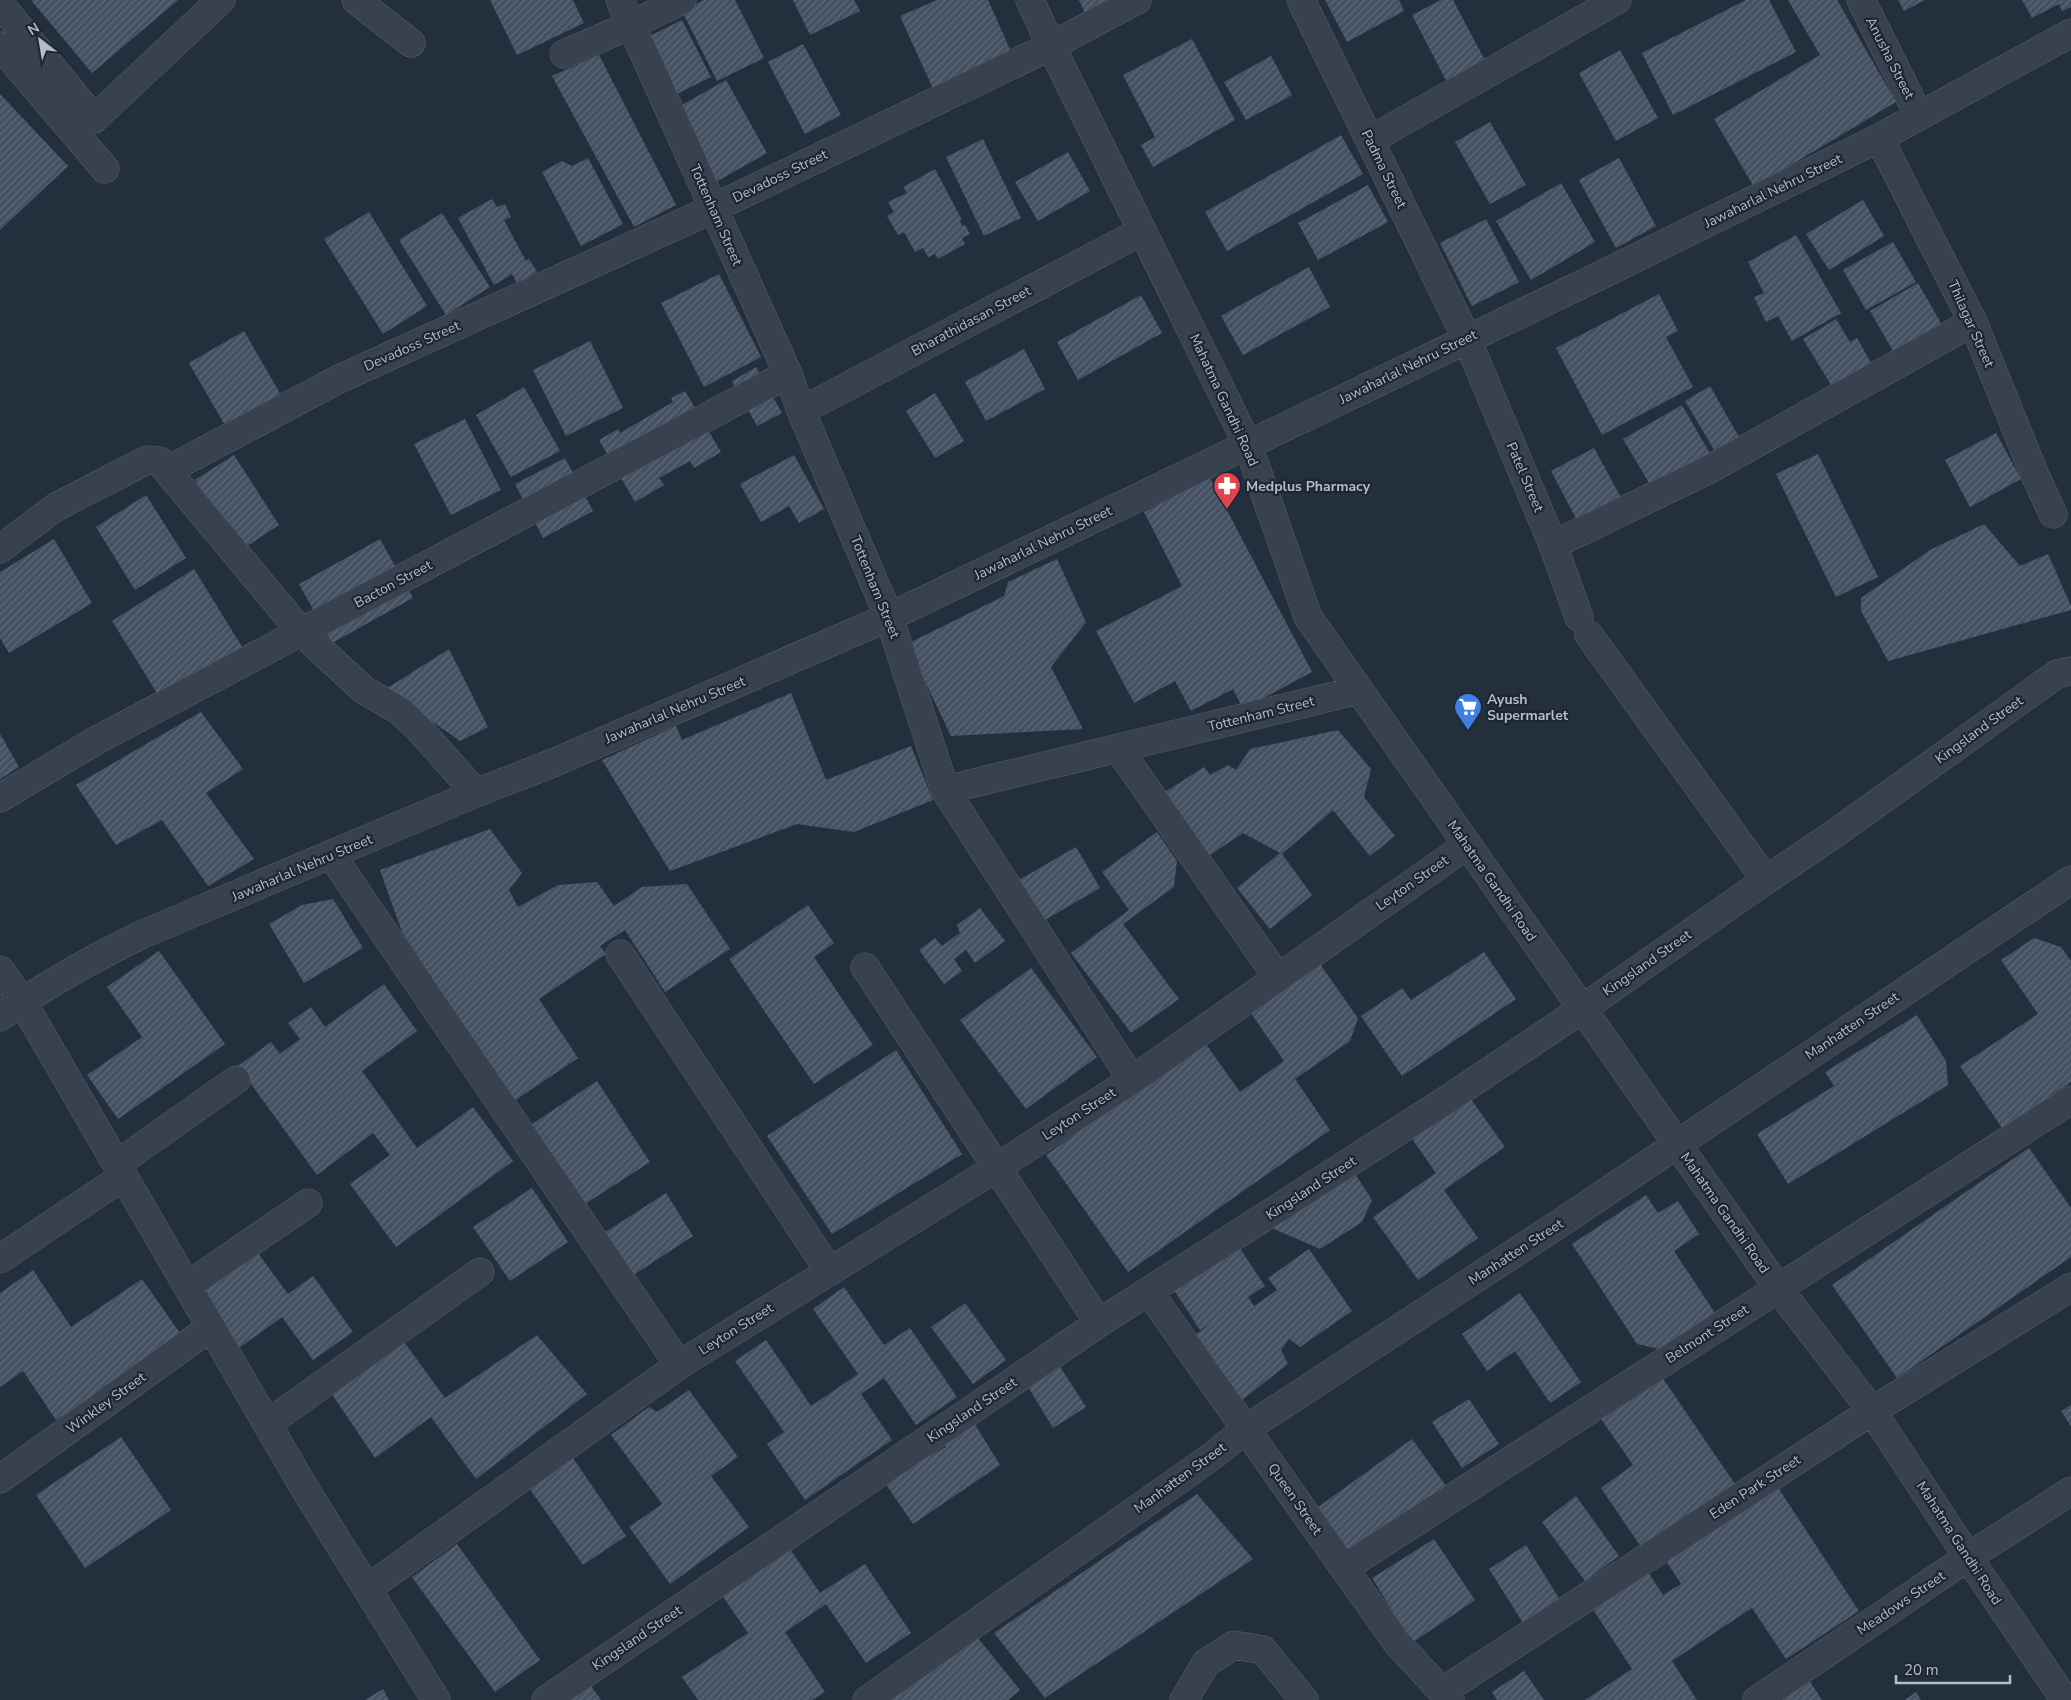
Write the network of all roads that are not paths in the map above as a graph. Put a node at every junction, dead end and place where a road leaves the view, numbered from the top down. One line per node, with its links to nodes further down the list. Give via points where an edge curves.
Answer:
1 (221, 0): 10 (street, via 94,119)
2 (356, 0): 13 (street)
3 (620, 0): 11 (street, Tottenham Street)
4 (682, 0): 11 (street)
5 (1030, 0): 15 (street, Mahatma Gandhi Road)
6 (1137, 0): 15 (street, Devadoss Street)
7 (1301, 0): 19 (street, Padma Street)
8 (1617, 0): 19 (street)
9 (1861, 0): 17 (street, Anusha Street)
10 (0, 4)
11 (631, 25): 16 (street); 21 (street, Tottenham Street)
12 (2071, 33): 17 (street, Jawaharlal Nehru Street)
13 (411, 43)
14 (0, 46): 20 (street)
15 (1051, 46): 21 (street, Devadoss Street); 22 (street, Mahatma Gandhi Road)
16 (564, 54)
17 (1919, 116): 18 (street, Jawaharlal Nehru Street)
18 (1879, 138): 23 (street, Thilagar Street); 24 (street, Jawaharlal Nehru Street)
19 (1370, 140): 24 (street, Padma Street)
20 (105, 169)
21 (713, 208): 25 (street, Tottenham Street); 28 (street, Devadoss Street, via 337,380)
22 (1142, 231): 26 (street, Bharathidasan Street); 27 (street, Mahatma Gandhi Road)
23 (1973, 322): 29 (street, Thilagar Street); 30 (street, via 1708,470)
24 (1467, 339): 27 (street, Jawaharlal Nehru Street); 30 (street, Patel Street)
25 (788, 374): 26 (street, Tottenham Street); 33 (street, Bacton Street)
26 (800, 410): 32 (street, Tottenham Street)
27 (1248, 444): 32 (street, Jawaharlal Nehru Street); 35 (street, Mahatma Gandhi Road, via 1308,617)
28 (168, 470): 31 (street, via 159,461 148,460 56,507); 33 (street)
29 (2053, 514)
30 (1553, 544): 42 (street, Patel Street, via 1584,626)
31 (0, 549)
32 (889, 617): 37 (street, Tottenham Street); 38 (street, Jawaharlal Nehru Street, via 553,764)
33 (302, 633): 38 (street, via 364,690 400,711); 39 (street, Bacton Street, via 97,740)
34 (2071, 671): 42 (street, Kingsland Street, via 2057,674)
35 (1359, 690): 36 (street, Tottenham Street); 40 (street, Mahatma Gandhi Road)
36 (1118, 748): 37 (street, Tottenham Street); 47 (street)
37 (945, 790): 52 (street)
38 (476, 793): 41 (street, Jawaharlal Nehru Street)
39 (0, 798)
40 (1467, 845): 47 (street, Leyton Street); 49 (street, Mahatma Gandhi Road)
41 (332, 856): 48 (street, Jawaharlal Nehru Street, via 142,935 91,960); 67 (street)
42 (1766, 880): 49 (street, Kingsland Street)
43 (2071, 880): 54 (street, Manhatten Street)
44 (620, 954): 60 (street)
45 (865, 967): 55 (street)
46 (0, 970): 48 (street)
47 (1278, 978): 52 (street, Leyton Street)
48 (22, 1001): 50 (street, Jawaharlal Nehru Street); 56 (street)
49 (1582, 1009): 54 (street, Mahatma Gandhi Road); 64 (street, Kingsland Street)
50 (0, 1017)
51 (236, 1080): 56 (street)
52 (1132, 1080): 55 (street, Leyton Street)
53 (2071, 1100): 63 (street, Belmont Street)
54 (1676, 1144): 63 (street, Mahatma Gandhi Road); 70 (street, Manhatten Street)
55 (996, 1168): 60 (street, Leyton Street); 65 (street)
56 (120, 1170): 58 (street); 61 (street)
57 (308, 1203): 61 (street)
58 (0, 1259)
59 (480, 1272): 69 (street)
60 (830, 1272): 67 (street, Leyton Street)
61 (188, 1286): 66 (street)
62 (2071, 1287): 68 (street, Eden Park Street)
63 (1778, 1288): 68 (street, Mahatma Gandhi Road); 74 (street, Belmont Street)
64 (1149, 1292): 65 (street, Kingsland Street); 70 (street, Queen Street)
65 (1099, 1324): 78 (street, Kingsland Street)
66 (211, 1327): 69 (street); 71 (street, Winkley Street)
67 (679, 1365): 75 (street, Leyton Street)
68 (1872, 1411): 73 (street, Mahatma Gandhi Road); 76 (street, Eden Park Street)
69 (267, 1424): 75 (street)
70 (1246, 1429): 74 (street, Queen Street); 79 (street, Manhatten Street)
71 (0, 1478)
72 (2071, 1491): 73 (street, Meadows Street)
73 (1968, 1558): 82 (street, Meadows Street); 83 (street, Mahatma Gandhi Road)
74 (1344, 1568): 76 (street, Queen Street, via 1396,1643)
75 (367, 1589): 77 (street)
76 (1446, 1695)
77 (436, 1700)
78 (546, 1700)
79 (868, 1700)
80 (1184, 1700): 81 (street, via 1206,1663 1234,1645 1263,1650)
81 (1304, 1700)
82 (1757, 1700)
83 (2065, 1700)

